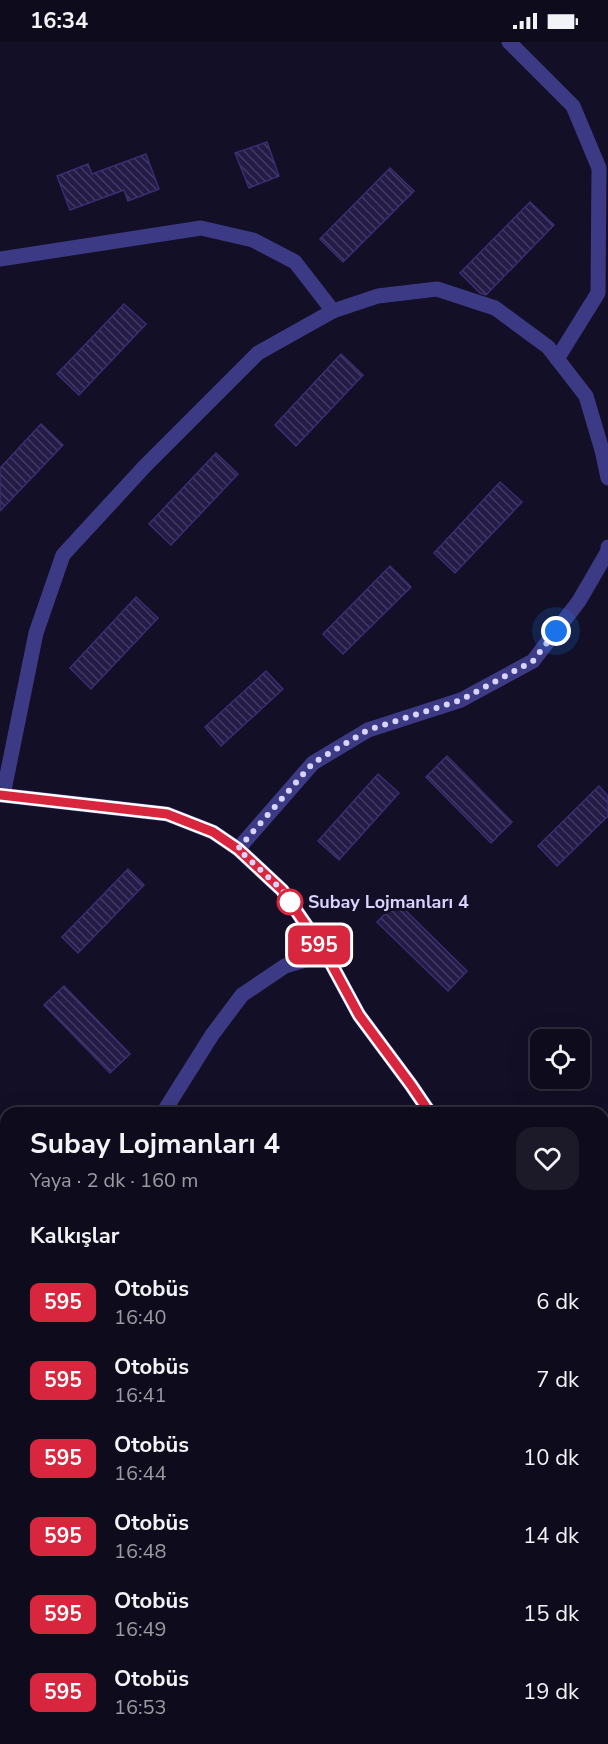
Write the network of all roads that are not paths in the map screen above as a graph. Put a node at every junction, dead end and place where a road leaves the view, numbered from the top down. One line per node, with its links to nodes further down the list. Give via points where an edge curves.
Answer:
1 (509, 42): 4 (street, via 573,106 599,168 598,293)
2 (0, 259): 3 (street, via 201,228 253,240 295,262)
3 (333, 311): 4 (street, via 378,296 437,289 495,308 548,347); 7 (street, via 258,353 144,466 63,555 36,633)
4 (557, 359): 5 (street, via 586,396)
5 (608, 478)
6 (608, 547): 8 (street, via 579,601 533,661 461,700 368,730 313,763)
7 (1, 795): 8 (street, via 167,814 213,832)
8 (238, 849): 9 (street, via 282,890)
9 (326, 954): 10 (street, via 285,966 242,994); 11 (street, via 359,1015)
10 (168, 1107)
11 (426, 1107)

